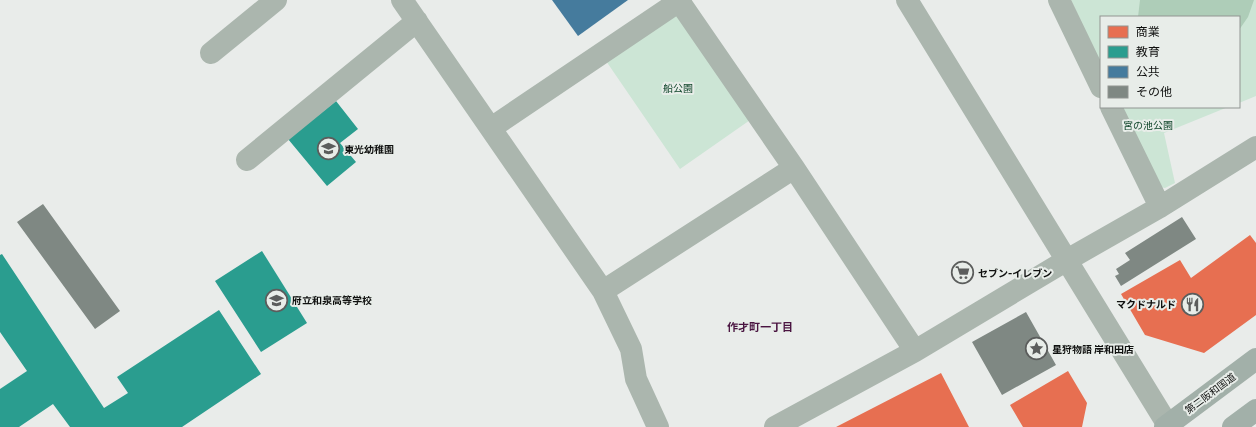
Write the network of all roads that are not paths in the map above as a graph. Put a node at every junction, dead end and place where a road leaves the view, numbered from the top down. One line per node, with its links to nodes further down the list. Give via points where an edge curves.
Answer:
1 (276, 0): 7 (street)
2 (402, 0): 6 (street)
3 (907, 0): 15 (street)
4 (1060, 0): 8 (street)
5 (680, 1): 10 (street); 13 (street)
6 (417, 21): 10 (street); 12 (street)
7 (211, 53)
8 (1100, 85)
9 (1111, 108): 14 (street)
10 (491, 128): 16 (street)
11 (1256, 147): 14 (street)
12 (247, 160)
13 (794, 168): 16 (street); 17 (street)
14 (1160, 207): 15 (street)
15 (1067, 260): 17 (street); 20 (street)
16 (603, 292): 21 (street, via 631,349 636,379)
17 (915, 351): 22 (street)
18 (1256, 359): 20 (highway, 第二阪和国道)
19 (1256, 410): 23 (highway)
20 (1167, 426)
21 (658, 427)
22 (775, 427)
23 (1233, 427)

